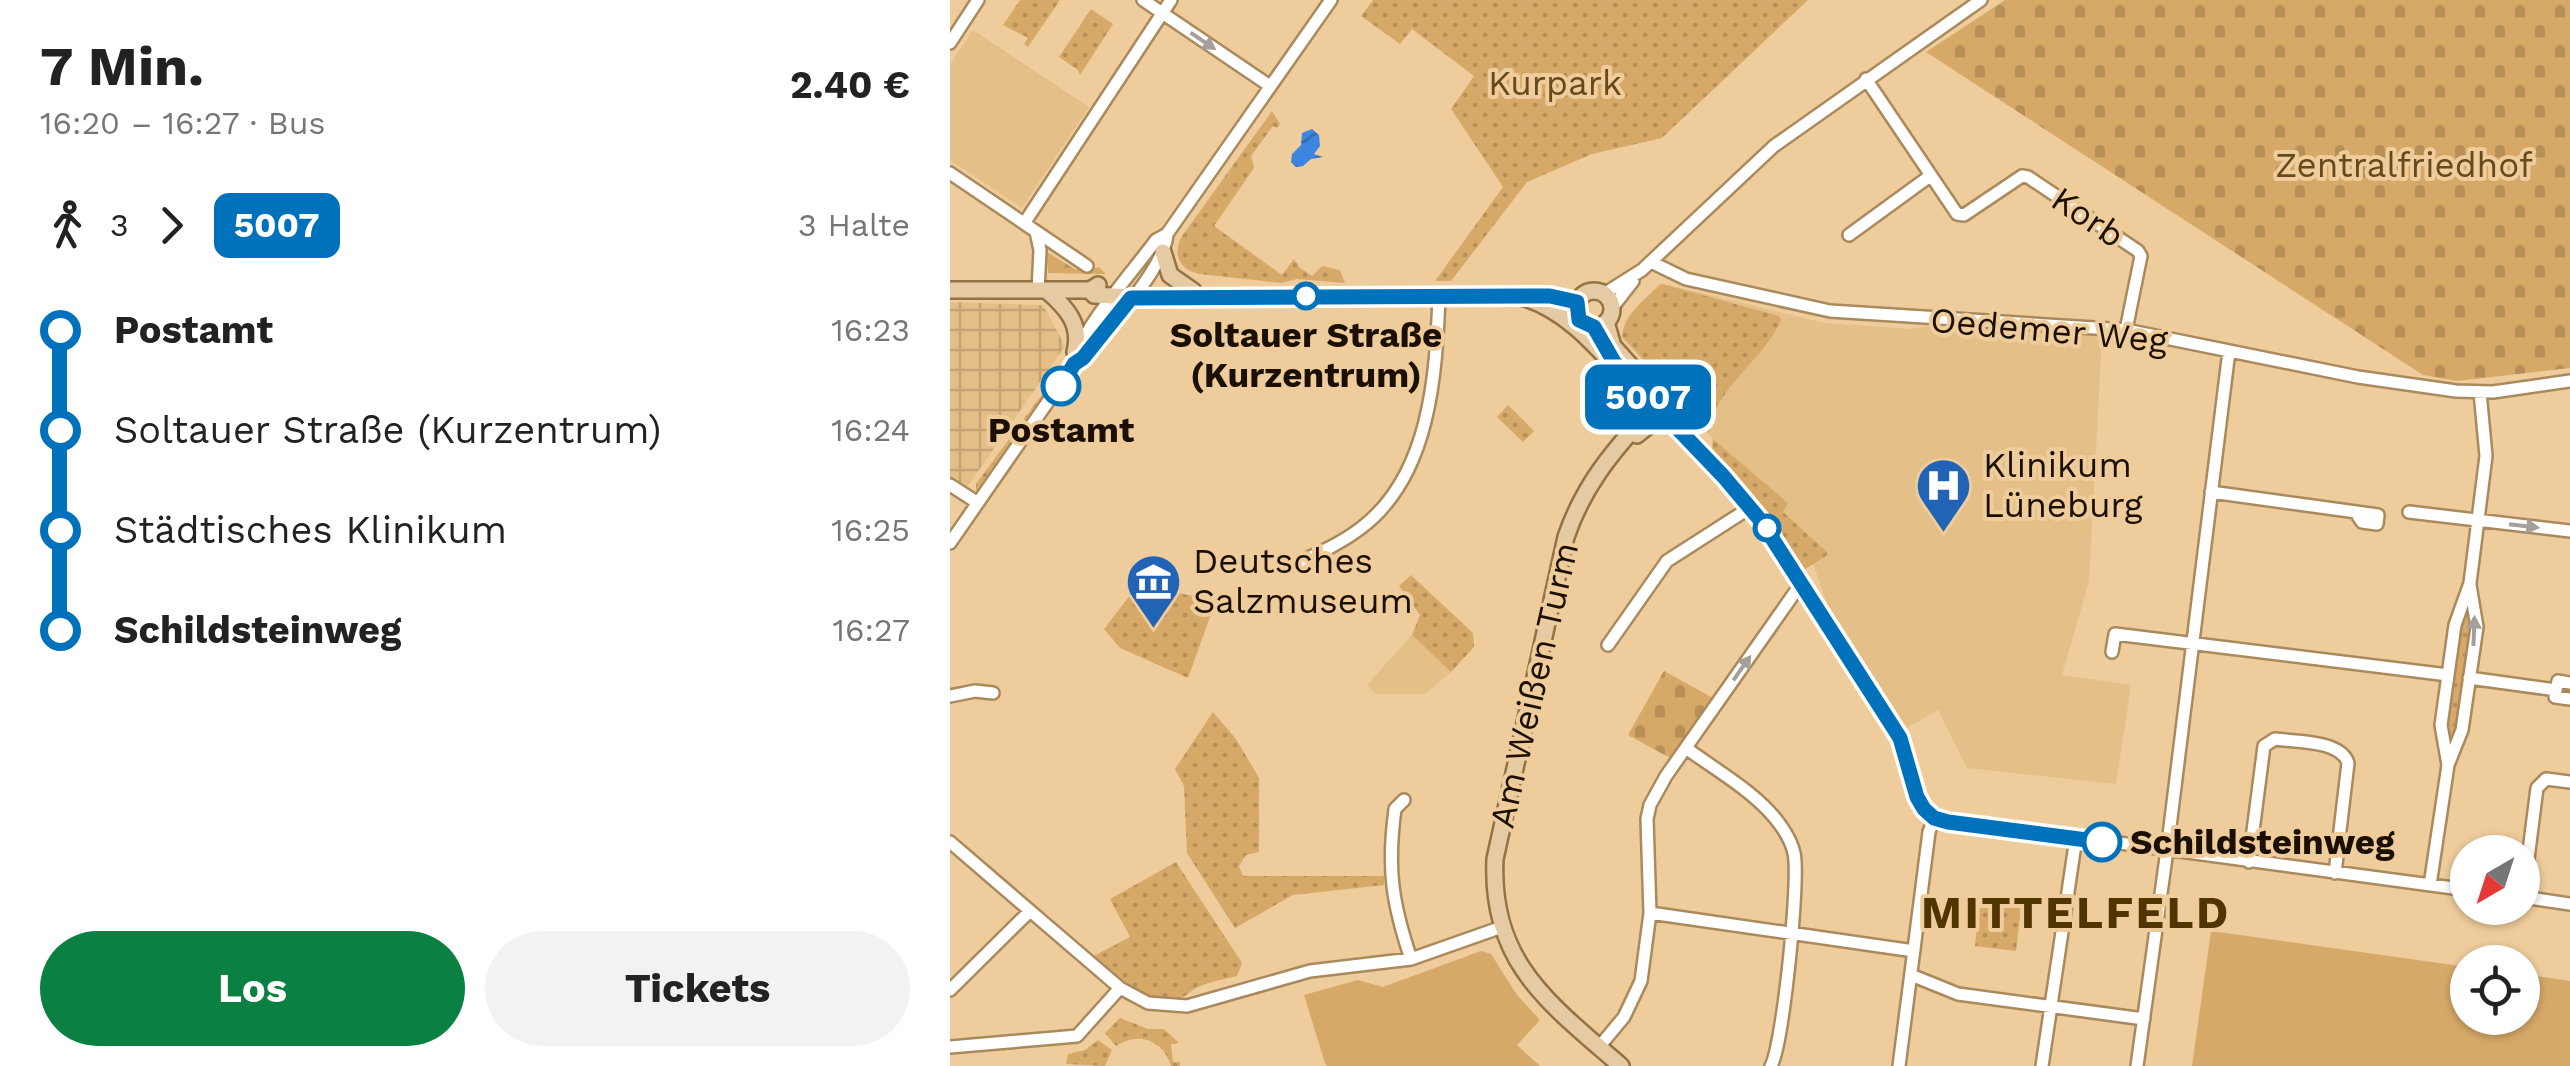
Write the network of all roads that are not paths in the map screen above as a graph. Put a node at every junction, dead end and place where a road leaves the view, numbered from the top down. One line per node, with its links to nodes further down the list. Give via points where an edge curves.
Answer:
1 (978, 0): 7 (street)
2 (1144, 0): 6 (street)
3 (1171, 0): 6 (street)
4 (1331, 0): 9 (street)
5 (1982, 0): 8 (street)
6 (1162, 13): 9 (street, one-way to 9); 12 (street)
7 (950, 43)
8 (1866, 79): 11 (street, Korb); 18 (street, via 1774,146)
9 (1267, 83): 14 (street)
10 (950, 172): 12 (street)
11 (1930, 176): 15 (street); 28 (street, Korb, via 1964,215 2028,176 2138,251)
12 (1025, 222): 13 (street)
13 (1036, 232): 17 (street); 20 (street)
14 (1167, 234): 16 (street); 22 (street, via 1156,240)
15 (1849, 234)
16 (1163, 252): 21 (main road, via 1170,275); 22 (street)
17 (1087, 266)
18 (1647, 266): 27 (street); 28 (street, Oedemer Weg, via 1812,309)
19 (950, 290): 20 (main road)
20 (1042, 290): 22 (main road); 30 (main road, via 1071,315)
21 (1193, 290): 22 (main road); 23 (main road)
22 (1126, 292): 23 (main road); 30 (street)
23 (1216, 296): 24 (main road)
24 (1440, 296): 25 (main road); 44 (street, via 1430,396 1409,473 1364,526)
25 (1518, 296): 26 (main road); 31 (main road, via 1563,316)
26 (1577, 302): 27 (main road, via 1588,292); 27 (main road, via 1579,320)
27 (1604, 313): 31 (main road); 34 (main road, via 1614,346 1661,398)
28 (2126, 330): 29 (street, Oedemer Weg)
29 (2229, 352): 33 (street, Oedemer Weg, via 2391,383); 36 (street)
30 (1075, 358): 37 (street)
31 (1616, 367): 34 (main road)
32 (2570, 381): 33 (street, Oedemer Weg)
33 (2480, 392): 41 (street, via 2486,456)
34 (1655, 411): 38 (street); 74 (main road, Am Weißen Turm, via 1582,495 1566,537 1495,859)
35 (950, 485): 37 (street)
36 (2210, 492): 39 (street); 48 (street)
37 (978, 503): 43 (street)
38 (1751, 507): 46 (street); 47 (street, via 1667,560)
39 (2356, 512)
40 (2409, 512): 41 (street)
41 (2477, 520): 42 (street, one-way to 42); 45 (street)
42 (2570, 531)
43 (950, 542)
44 (1294, 564)
45 (2470, 583): 50 (street, via 2454,626); 51 (street, one-way to 45, via 2476,627)
46 (1800, 585): 57 (street, one-way to 46); 61 (street, via 1900,738 1917,797)
47 (1608, 645)
48 (2193, 645): 49 (street, via 2115,634); 50 (street); 65 (street)
49 (2112, 652)
50 (2448, 675): 58 (street, via 2441,725)
51 (2470, 678): 53 (street); 58 (street, via 2462,730)
52 (2570, 683): 53 (street, via 2558,681)
53 (2556, 690): 56 (street, via 2556,698)
54 (993, 693): 55 (street)
55 (950, 696)
56 (2570, 699)
57 (1686, 748): 73 (street, via 1647,819); 75 (street, via 1763,806 1788,838 1795,872)
58 (2448, 764): 68 (street)
59 (2570, 782): 62 (street, via 2546,779 2537,788)
60 (1404, 800): 77 (street, via 1394,809 1390,872)
61 (1934, 818): 63 (street); 76 (street)
62 (2531, 835)
63 (2076, 838): 65 (street); 81 (street)
64 (950, 842): 72 (street)
65 (2168, 851): 66 (street); 82 (street)
66 (2249, 862): 67 (street); 67 (street, via 2264,746 2274,739 2346,755)
67 (2335, 873): 68 (street)
68 (2430, 885): 69 (street)
69 (2450, 888)
70 (2540, 900): 71 (street)
71 (2570, 904)
72 (1030, 911): 79 (street); 80 (street)
73 (1650, 913): 75 (street); 84 (street, via 1635,1000)
74 (1502, 928): 77 (street); 84 (main road, Am Weißen Turm, via 1535,988)
75 (1790, 934): 76 (street); 86 (street)
76 (1914, 951): 78 (street)
77 (1412, 959): 79 (street, via 1310,972 1187,1006 1148,1003)
78 (1911, 976): 81 (street, via 1958,994); 87 (street)
79 (1120, 988): 83 (street, via 1077,1036)
80 (950, 990)
81 (2053, 1008): 82 (street); 88 (street)
82 (2144, 1019): 89 (street)
83 (950, 1046)
84 (1599, 1047): 85 (main road, Am Weißen Turm)
85 (1621, 1066)
86 (1772, 1066)
87 (1899, 1066)
88 (2042, 1066)
89 (2137, 1066)

